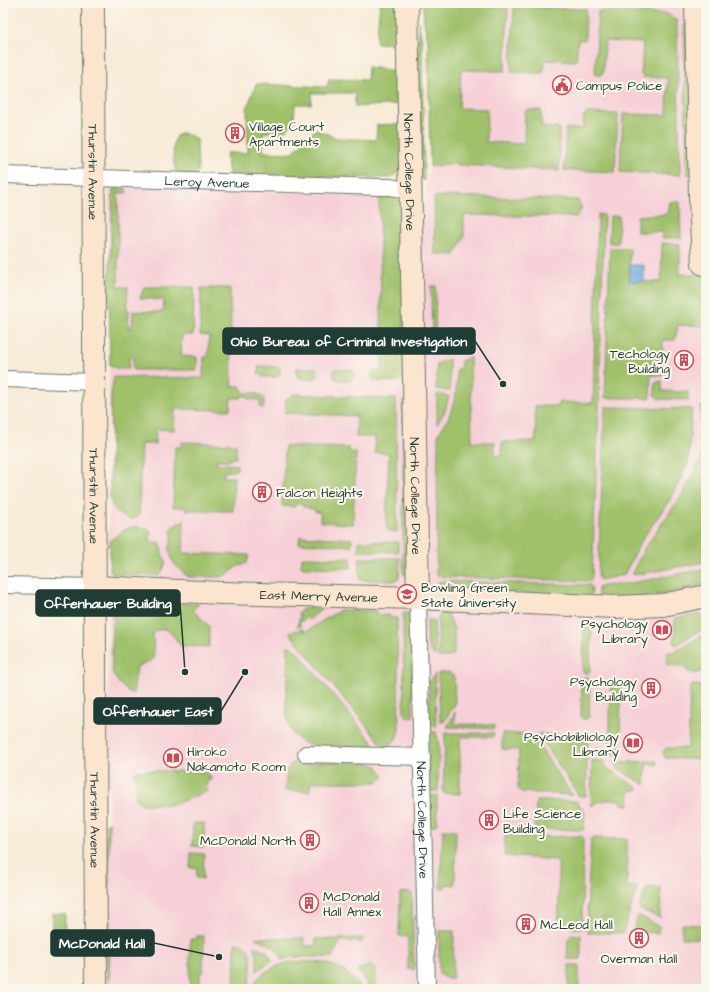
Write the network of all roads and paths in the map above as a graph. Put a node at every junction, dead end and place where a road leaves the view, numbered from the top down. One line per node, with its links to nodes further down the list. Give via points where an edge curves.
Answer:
1 (93, 3): 5 (street, Thurstin Avenue)
2 (407, 3): 6 (street, North College Drive)
3 (696, 3): 7 (street)
4 (3, 175): 5 (street, Leroy Avenue)
5 (94, 178): 6 (street, Leroy Avenue, via 391,187); 9 (street, Thurstin Avenue)
6 (410, 191): 13 (street, North College Drive)
7 (703, 264)
8 (3, 379): 9 (street)
9 (94, 382): 11 (street, Thurstin Avenue)
10 (3, 584): 11 (street, East Merry Avenue)
11 (95, 587): 13 (street, East Merry Avenue); 16 (street, Thurstin Avenue)
12 (706, 596): 13 (street, East Merry Avenue, via 663,605 615,608)
13 (418, 598): 15 (street, North College Drive)
14 (306, 754): 15 (street)
15 (422, 757): 17 (street, North College Drive)
16 (96, 989)
17 (427, 989)

